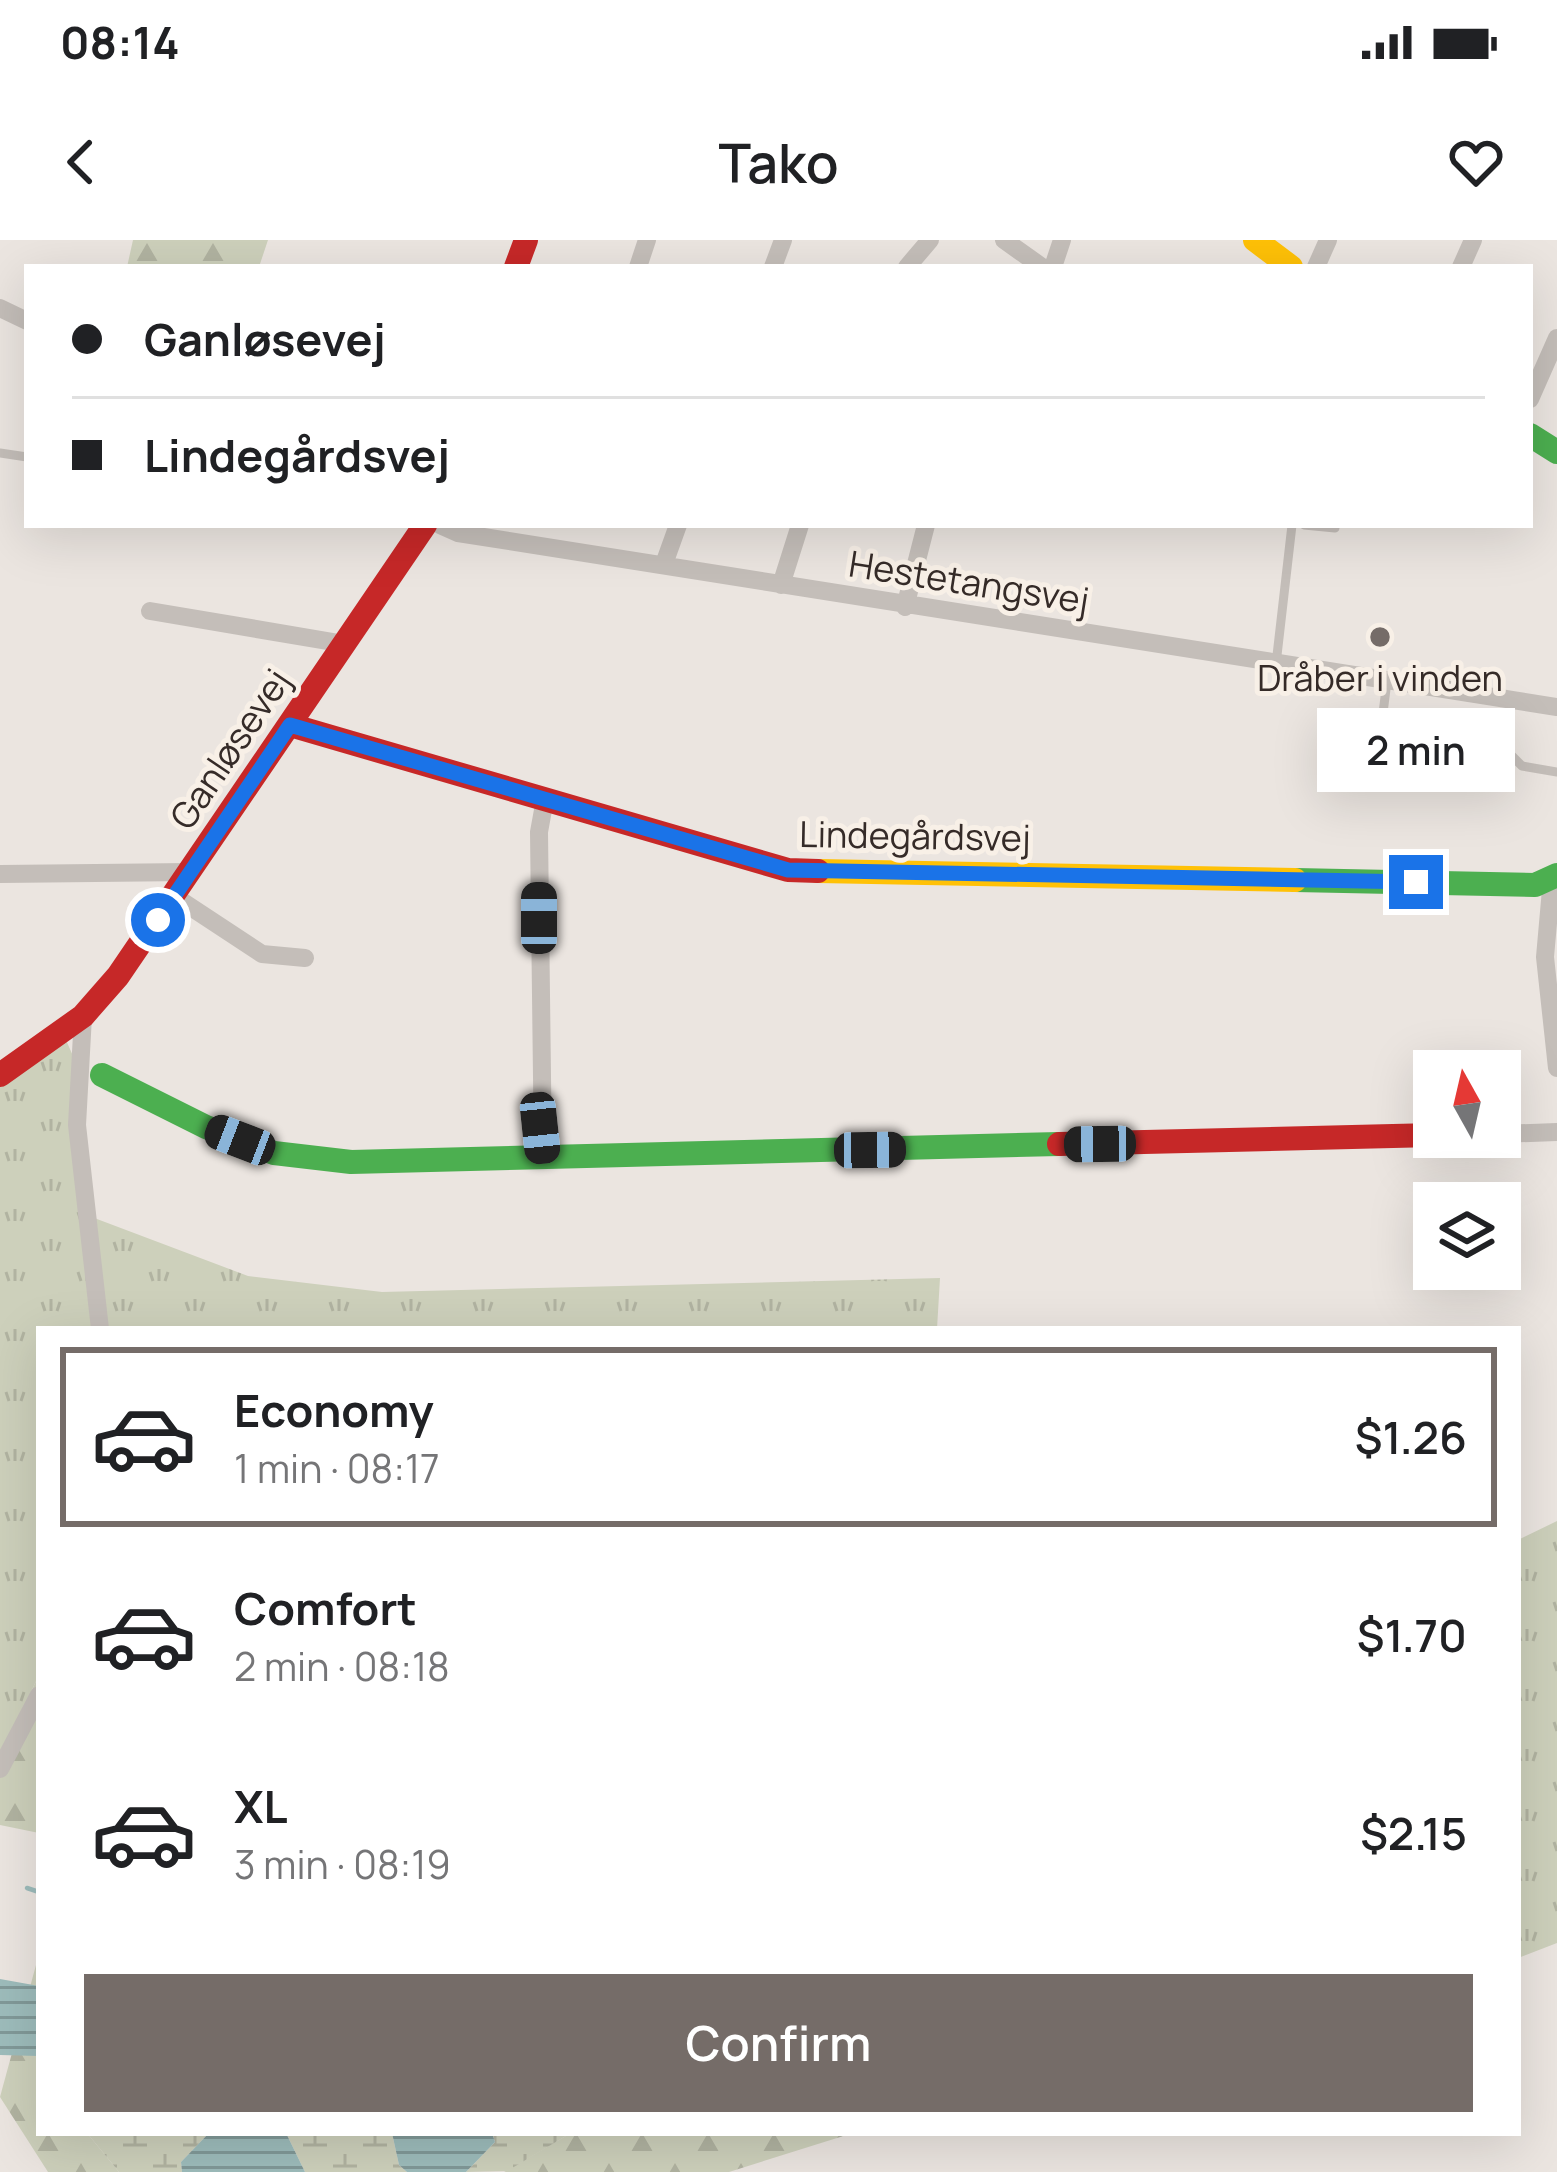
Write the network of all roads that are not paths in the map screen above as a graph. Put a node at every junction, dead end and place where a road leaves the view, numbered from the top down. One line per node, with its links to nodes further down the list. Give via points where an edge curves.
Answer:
1 (1004, 240): 3 (street)
2 (1255, 240): 4 (street)
3 (1038, 264)
4 (1287, 264)
5 (1557, 338): 6 (street)
6 (1533, 392)
7 (422, 528): 18 (street, Ganløsevej)
8 (447, 528): 13 (street, Hestetangsvej)
9 (677, 528): 14 (street)
10 (799, 528): 15 (street)
11 (925, 528): 16 (street)
12 (1292, 528): 19 (lane)
13 (540, 535): 14 (street, Hestetangsvej)
14 (664, 564): 15 (street, Hestetangsvej)
15 (782, 585): 16 (street, Hestetangsvej)
16 (905, 607): 19 (street, Hestetangsvej)
17 (150, 610): 18 (street, Ganløsevej)
18 (345, 644): 23 (street, Ganløsevej)
19 (1276, 664): 20 (street, Hestetangsvej)
20 (1387, 681): 21 (street, Hestetangsvej); 22 (lane)
21 (1557, 707)
22 (1383, 713)
23 (290, 725): 26 (street, Lindegårdsvej); 27 (street, Ganløsevej)
24 (1502, 746): 25 (lane, via 1522,766)
25 (1557, 772)
26 (545, 800): 29 (street, Lindegårdsvej, via 669,823 815,873 1535,885); 39 (street)
27 (190, 872): 28 (street); 30 (street, Ganløsevej)
28 (0, 874)
29 (1555, 878): 33 (street, via 1545,957)
30 (174, 896): 31 (street, via 262,954); 32 (street, Ganløsevej)
31 (305, 958)
32 (83, 1016): 34 (street, Ganløsevej); 40 (street, via 76,1125)
33 (1557, 1068)
34 (0, 1075)
35 (102, 1075): 39 (street, via 274,1153 351,1162)
36 (1557, 1132): 37 (street)
37 (1521, 1133)
38 (1413, 1136): 39 (street)
39 (543, 1158)
40 (100, 1326)
41 (36, 1701): 42 (street)
42 (0, 1769)

